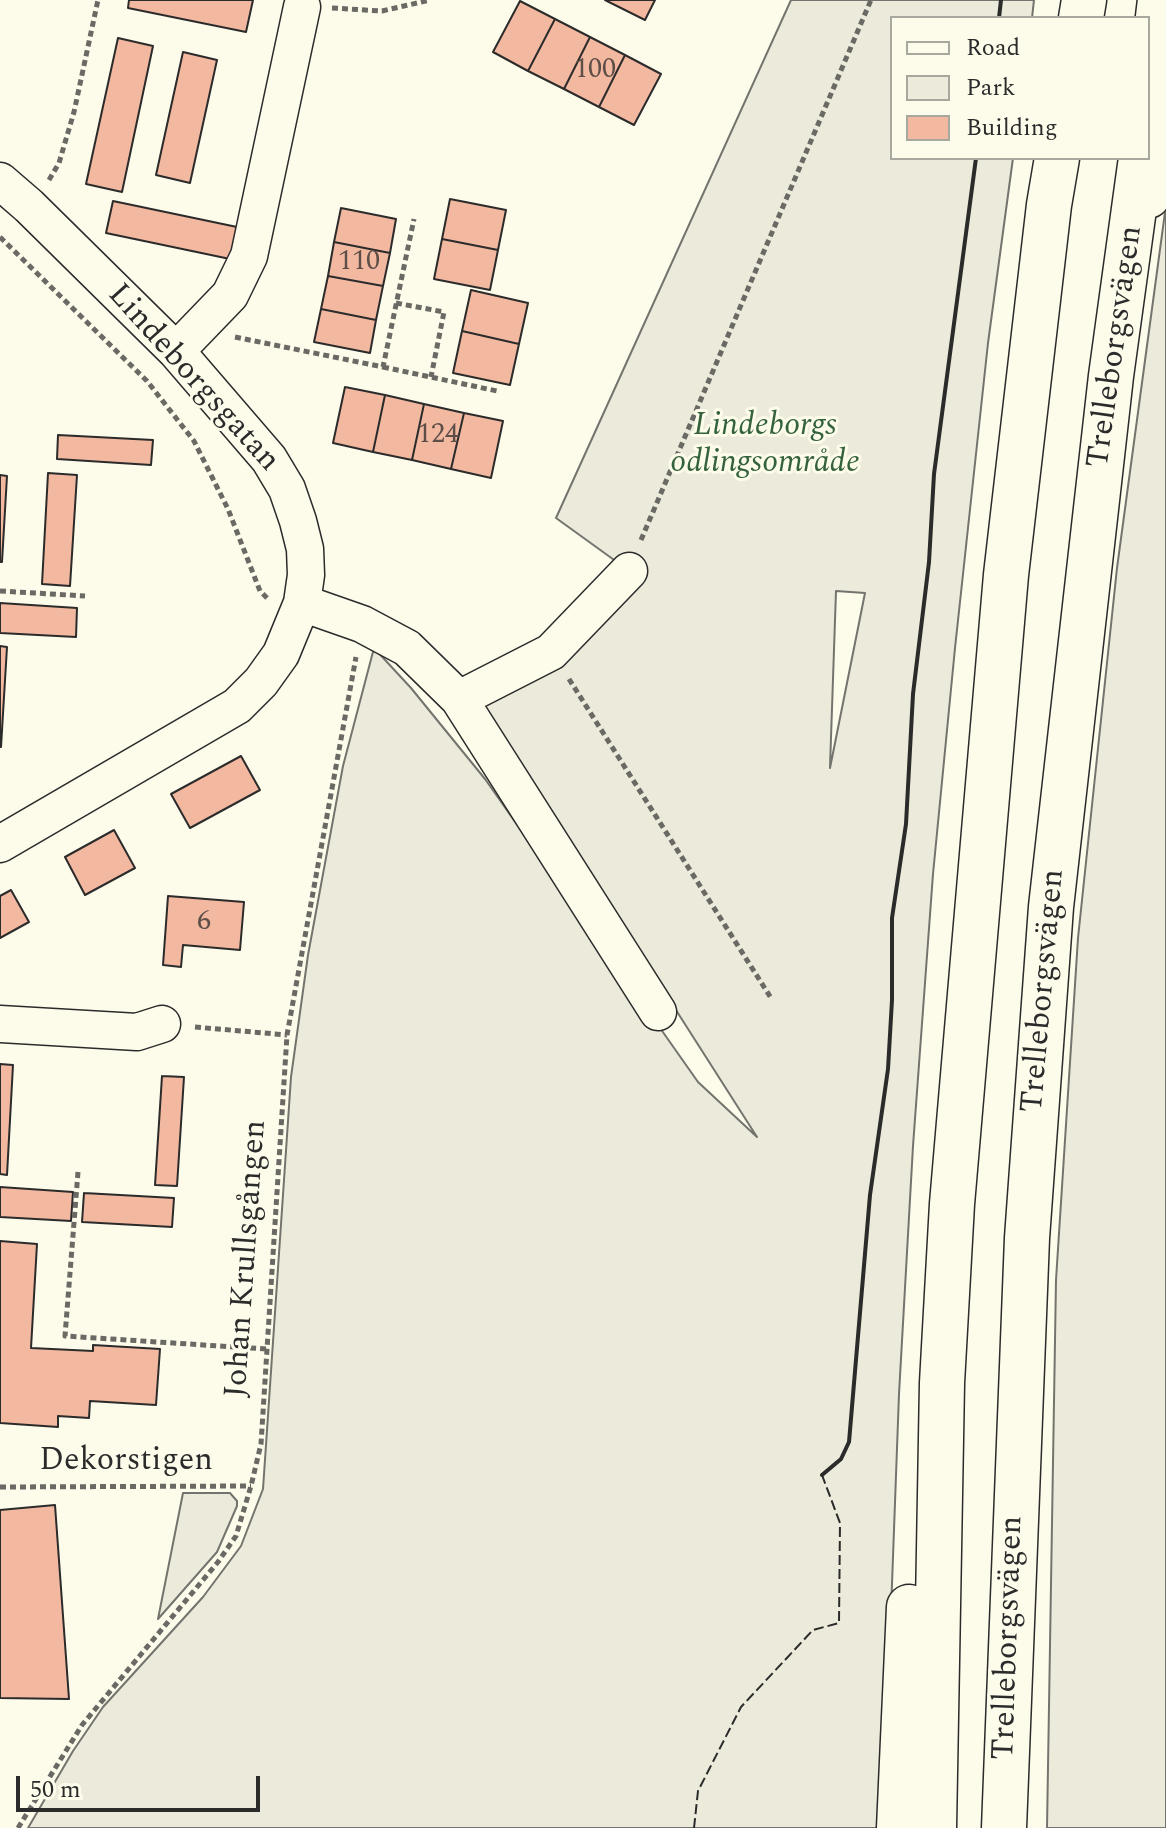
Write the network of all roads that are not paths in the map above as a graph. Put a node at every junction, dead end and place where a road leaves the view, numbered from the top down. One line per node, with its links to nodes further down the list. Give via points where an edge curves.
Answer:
1 (1160, 0): 3 (highway)
2 (302, 7): 9 (street, via 249,256 230,295)
3 (1150, 83)
4 (1166, 131): 8 (highway, via 1155,183)
5 (1057, 160): 17 (highway, via 1006,575 952,1204)
6 (1141, 160): 8 (highway, Trelleborgsvägen)
7 (0, 181): 9 (street, Lindeborgsgatan)
8 (1134, 223): 18 (highway, Trelleborgsvägen, via 1111,376 1051,907 1027,1238)
9 (188, 340): 11 (street, Lindeborgsgatan, via 287,489 305,549)
10 (629, 571): 12 (street, via 551,652)
11 (302, 603): 12 (street, via 362,624 407,648); 13 (street, Lindeborgsgatan, via 281,654 237,706)
12 (459, 699): 14 (street)
13 (0, 844)
14 (658, 1012)
15 (0, 1024): 16 (street, via 137,1032)
16 (162, 1024)
17 (942, 1383): 19 (highway, via 921,1457 912,1549); 20 (highway)
18 (1008, 1682): 21 (highway, Trelleborgsvägen); 22 (highway)
19 (899, 1828)
20 (934, 1828)
21 (1004, 1828)
22 (1027, 1828)

